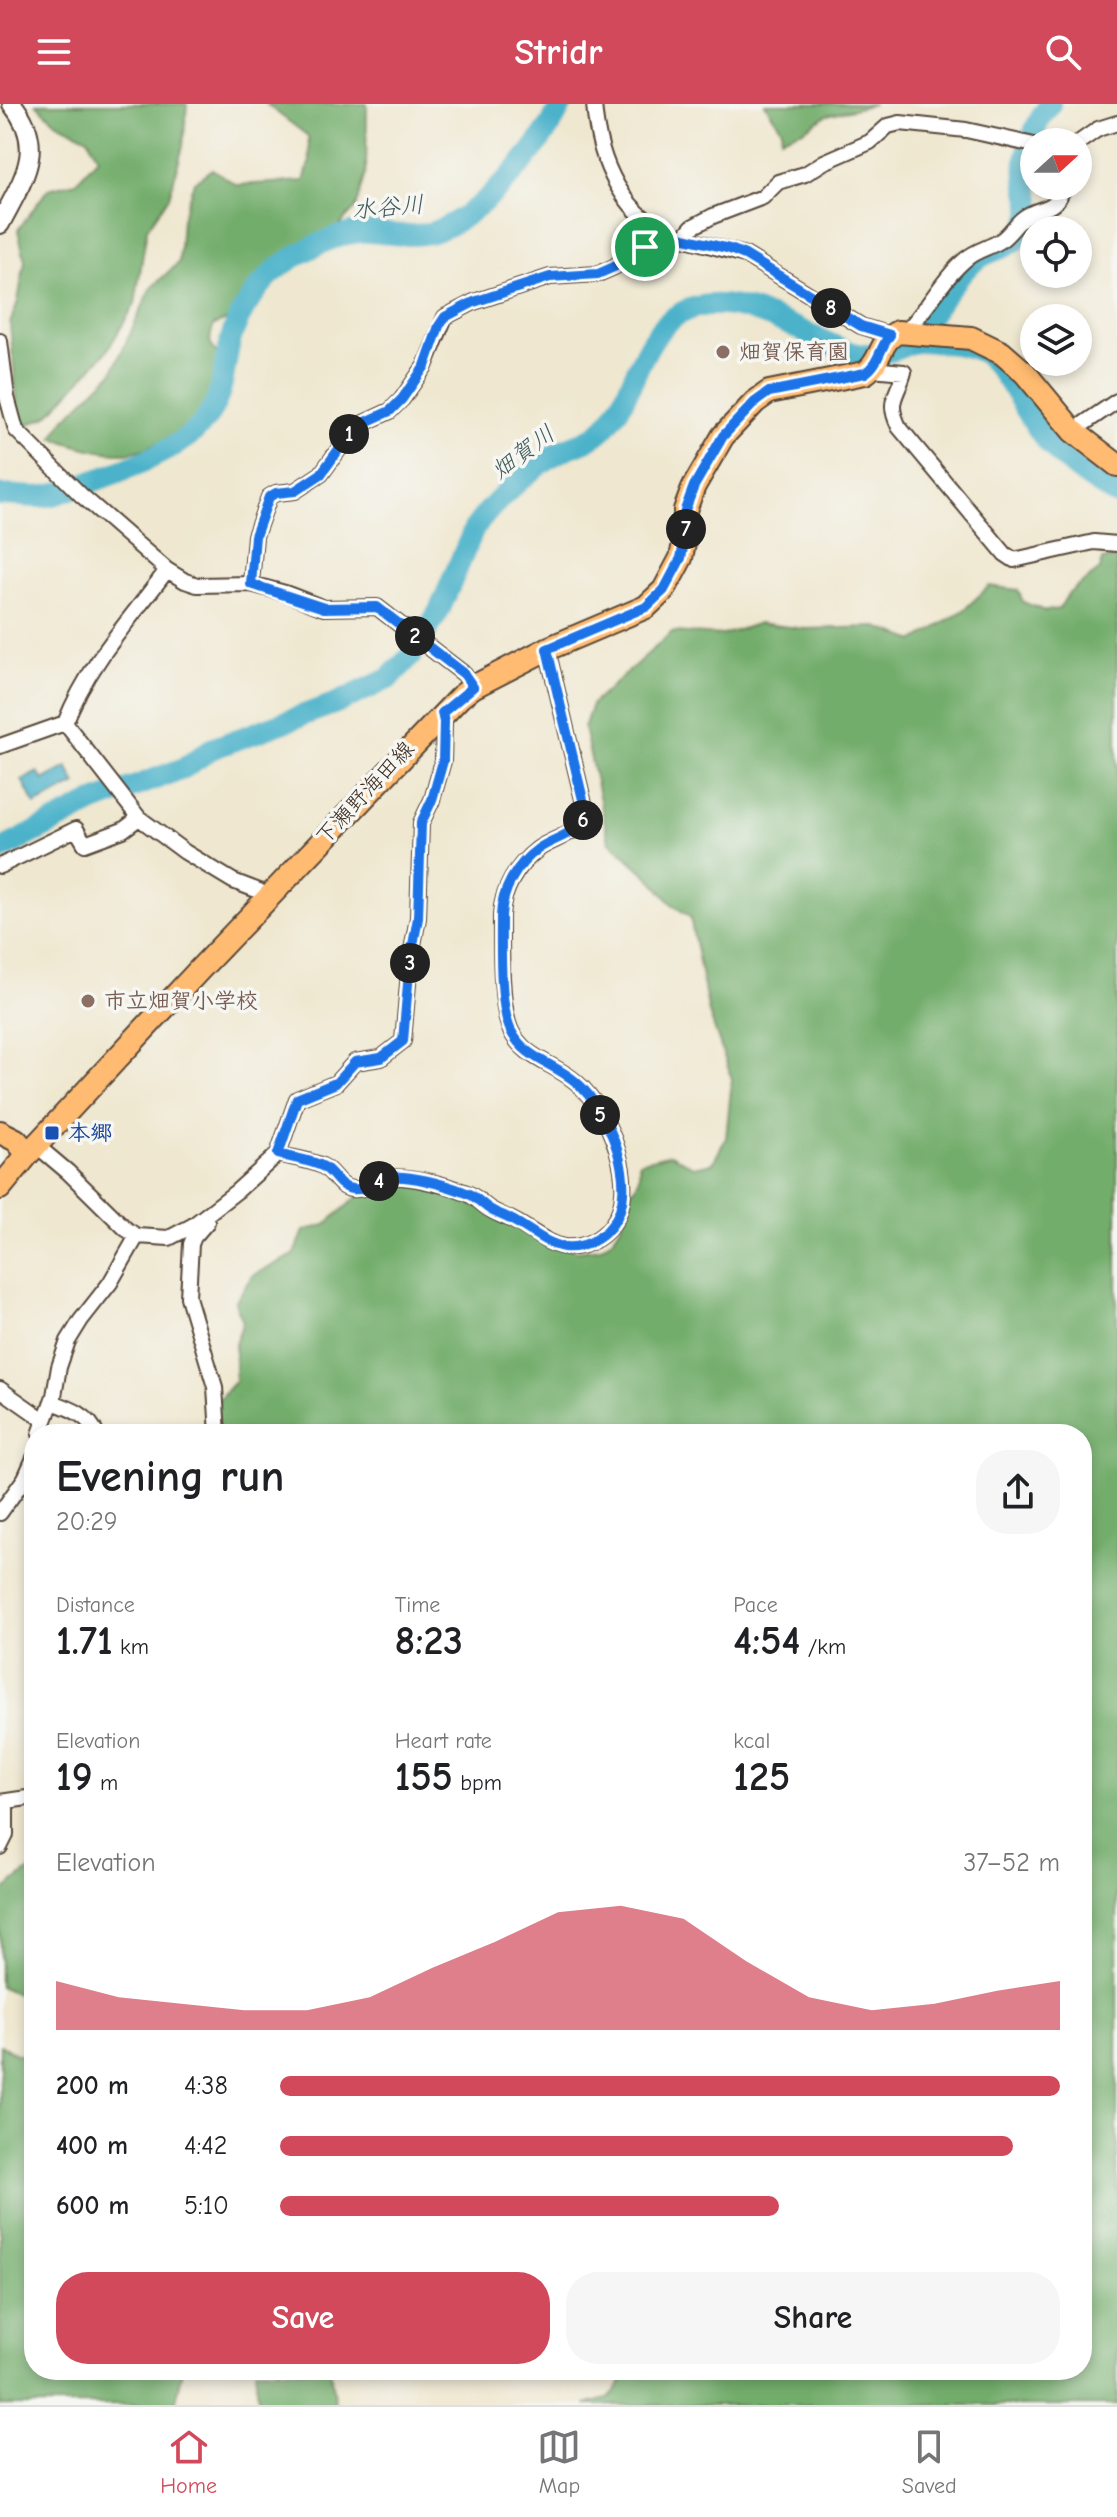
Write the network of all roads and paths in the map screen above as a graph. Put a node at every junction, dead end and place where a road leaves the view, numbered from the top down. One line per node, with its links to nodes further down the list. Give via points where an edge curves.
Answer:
1 (12, 104): 7 (street, via 24,121 31,155)
2 (594, 104): 8 (street, via 600,149 616,184 630,204)
3 (1117, 123): 4 (street)
4 (1092, 133)
5 (1020, 142): 8 (street, via 950,128 888,126 870,142)
6 (1057, 200): 10 (street, via 1023,218 1002,240 961,264)
7 (0, 224)
8 (675, 236): 10 (street, via 745,255); 16 (street, via 598,274 550,277 445,317 425,366 402,399 390,411 355,427 321,474 295,491 269,497 255,536)
9 (0, 341): 15 (street, via 16,430)
10 (895, 344): 12 (main road, 下瀬野海田線, via 971,338 1002,353); 14 (street, via 904,372 891,410 899,427 1005,554 1014,560 1094,542); 17 (main road, 下瀬野海田線, via 851,376 769,392 755,402 723,436 694,486 685,510 681,558 664,590 646,607)
11 (1117, 401): 12 (street)
12 (1073, 431): 13 (main road, 下瀬野海田線)
13 (1117, 465)
14 (1117, 544)
15 (167, 570): 16 (street, via 197,585); 20 (street, via 101,654)
16 (251, 584): 18 (street, via 324,608 377,607 464,674)
17 (547, 649): 18 (main road, 下瀬野海田線); 27 (street, via 584,820 526,859 508,885 501,913 505,1012 516,1041 578,1083 603,1118 621,1160 622,1201 616,1219 590,1243 559,1246 458,1190 391,1177 353,1189 323,1166)
18 (473, 687): 19 (main road, 下瀬野海田線)
19 (442, 713): 24 (main road, 下瀬野海田線); 27 (street, via 443,761 421,823 418,918 403,1041 381,1058 355,1062 336,1083 297,1099)
20 (65, 723): 21 (street); 22 (street)
21 (0, 746)
22 (134, 812): 23 (street, via 123,830 85,844 76,829); 24 (street, via 185,852)
23 (0, 866)
24 (268, 897): 26 (main road, 下瀬野海田線)
25 (0, 1132): 26 (main road)
26 (32, 1149): 28 (main road, 下瀬野海田線); 30 (street, via 75,1179)
27 (278, 1154): 29 (street)
28 (0, 1188)
29 (237, 1191): 30 (street, via 173,1237); 36 (street, via 191,1244 188,1297 215,1387)
30 (137, 1236): 32 (street, via 68,1341)
31 (0, 1389): 33 (street)
32 (52, 1402): 34 (street); 35 (street)
33 (39, 1424)
34 (43, 1424)
35 (91, 1424)
36 (217, 1424)
37 (24, 1479): 38 (street)
38 (0, 1513)
39 (24, 1799): 40 (street)
40 (3, 1802): 41 (street, via 6,1835)
41 (0, 1847)

